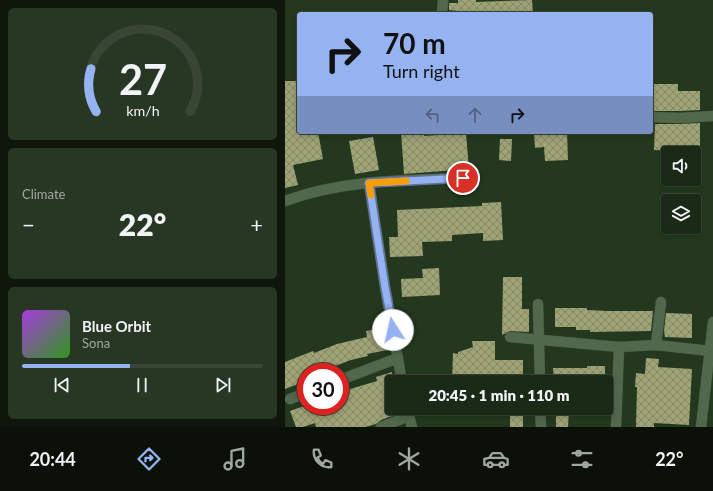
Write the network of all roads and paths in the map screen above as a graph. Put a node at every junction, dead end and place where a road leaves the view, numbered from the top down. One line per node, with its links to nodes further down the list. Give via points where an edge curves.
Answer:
1 (443, 0): 2 (street)
2 (442, 12)
3 (713, 116): 4 (street)
4 (653, 117)
5 (463, 178): 6 (street)
6 (369, 183): 7 (street, via 306,194); 16 (street)
7 (285, 201)
8 (661, 302): 13 (street)
9 (538, 304): 12 (street)
10 (713, 322): 15 (street)
11 (510, 337): 12 (street)
12 (540, 339): 14 (street); 18 (street)
13 (656, 345): 14 (street); 15 (street)
14 (619, 346): 28 (street)
15 (710, 351): 29 (street)
16 (398, 358): 17 (street); 19 (street)
17 (401, 375)
18 (540, 375)
19 (349, 377)
20 (297, 396): 21 (street)
21 (290, 399)
22 (403, 415): 25 (street)
23 (409, 415): 26 (street)
24 (541, 415): 27 (street)
25 (381, 427)
26 (412, 427)
27 (541, 427)
28 (616, 427)
29 (701, 427)

